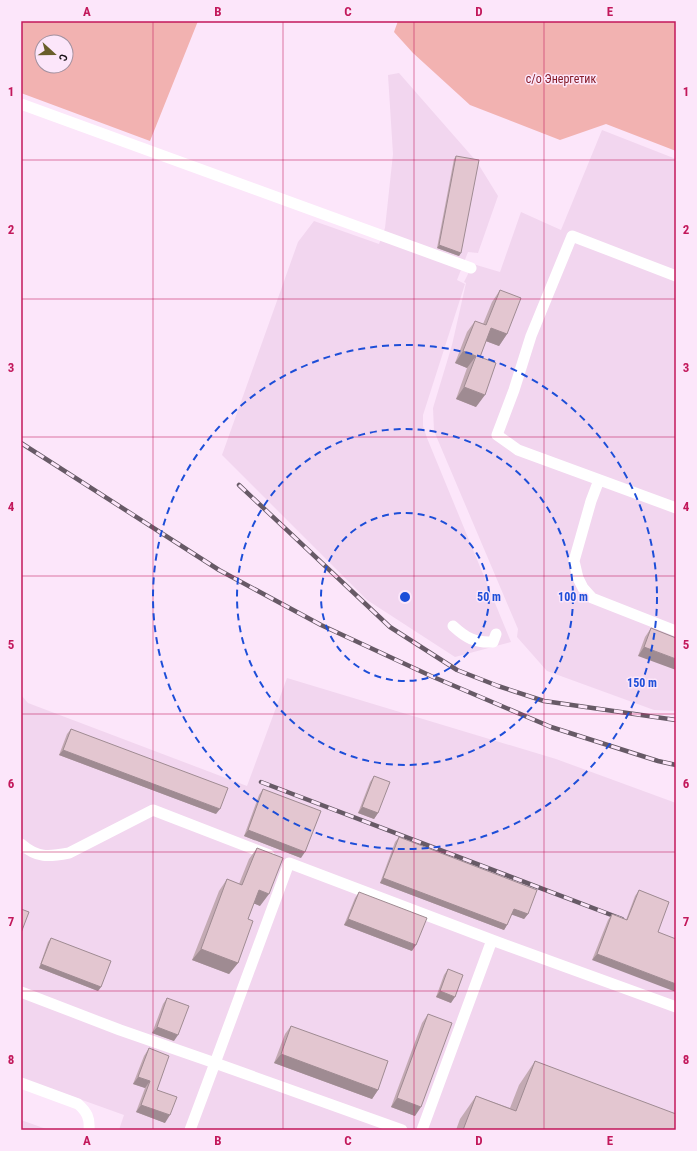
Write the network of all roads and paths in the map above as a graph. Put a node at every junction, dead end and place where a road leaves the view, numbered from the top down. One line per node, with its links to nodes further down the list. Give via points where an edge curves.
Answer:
1 (21, 104): 2 (lane)
2 (471, 268)
3 (676, 276): 4 (lane, via 572,236 531,336 497,435 518,450)
4 (599, 480): 5 (lane); 7 (lane, via 574,561 583,588 592,598)
5 (676, 508)
6 (453, 626): 8 (lane, via 472,641 482,643 493,642)
7 (676, 631)
8 (496, 634)
9 (21, 844): 10 (lane, via 40,856 69,853 153,810)
10 (289, 863): 11 (lane); 14 (lane)
11 (492, 940): 13 (lane); 19 (lane)
12 (21, 992): 14 (lane)
13 (676, 1007)
14 (215, 1063): 17 (lane); 18 (lane)
15 (21, 1083): 16 (lane, via 78,1104 88,1115)
16 (88, 1130)
17 (190, 1130)
18 (402, 1130)
19 (422, 1130)

